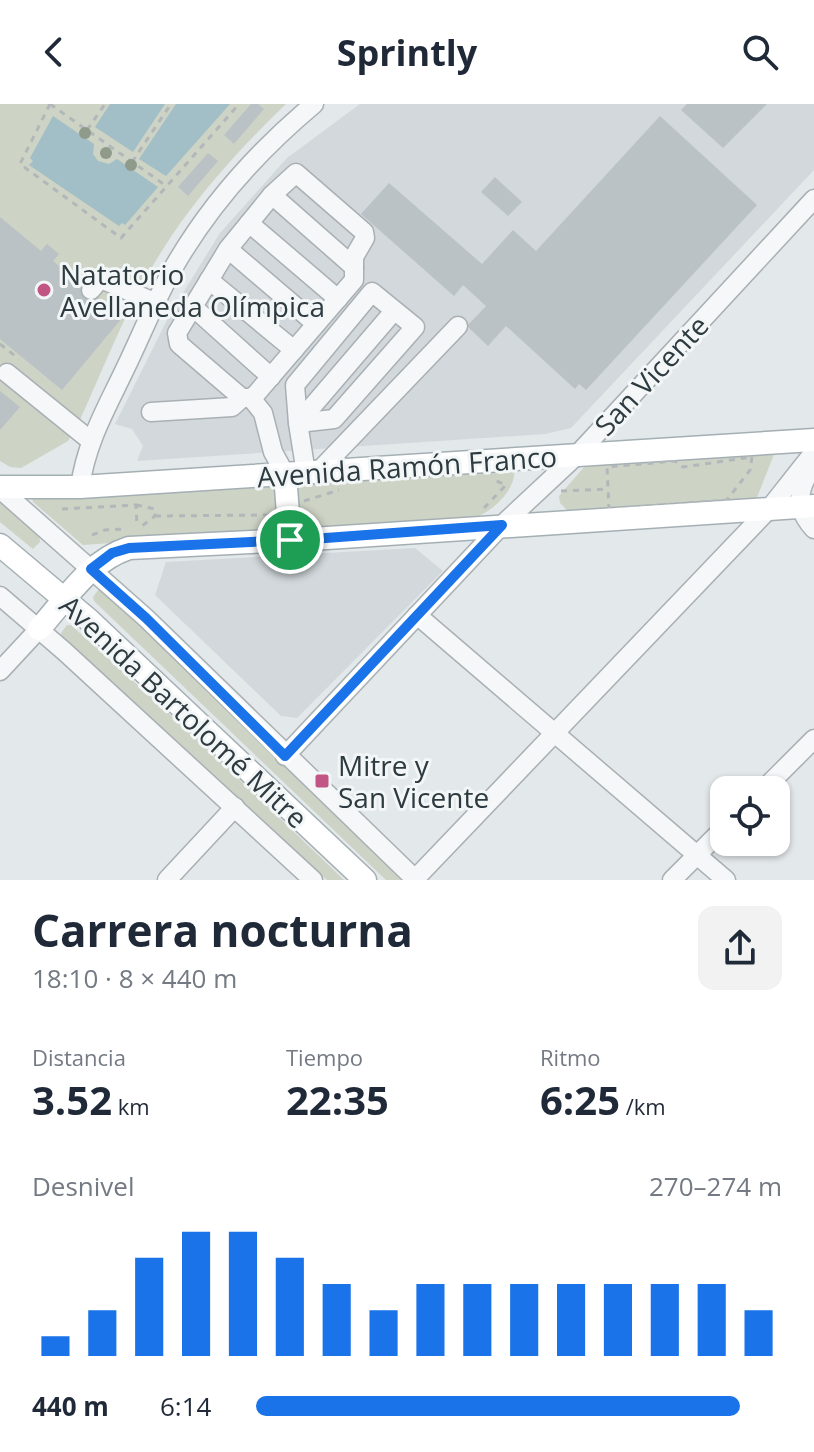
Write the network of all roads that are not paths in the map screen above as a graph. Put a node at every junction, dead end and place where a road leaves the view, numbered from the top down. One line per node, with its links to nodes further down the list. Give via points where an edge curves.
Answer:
1 (314, 104): 10 (street, via 221,197)
2 (272, 195): 4 (street); 6 (street); 6 (street, via 292,174 300,174 364,232)
3 (814, 199): 24 (street, San Vicente)
4 (249, 223): 5 (street); 9 (street)
5 (228, 249): 7 (street); 13 (street)
6 (354, 267): 9 (street, via 354,280)
7 (209, 280): 11 (street); 15 (street)
8 (91, 290): 10 (street, via 102,277)
9 (338, 299): 13 (street)
10 (156, 303): 22 (street)
11 (193, 307): 17 (street); 18 (street, via 177,333 179,344)
12 (394, 311): 20 (street); 20 (street, via 415,327 334,419); 20 (street, via 372,292 295,385)
13 (316, 324): 15 (street)
14 (458, 326): 26 (street)
15 (294, 350): 17 (street)
16 (7, 373): 22 (street)
17 (271, 377): 18 (street)
18 (246, 398): 19 (street, via 232,407); 26 (street, via 263,413 273,452)
19 (151, 412)
20 (298, 423): 26 (street)
21 (814, 440): 24 (main road, Avenida Ramón Franco)
22 (91, 441): 27 (street)
23 (814, 452): 30 (street)
24 (577, 455): 26 (main road, Avenida Ramón Franco); 31 (street, San Vicente)
25 (814, 466): 29 (street, via 801,488)
26 (303, 473): 27 (main road, Avenida Ramón Franco); 33 (main road, via 279,511)
27 (80, 487): 28 (main road, Avenida Ramón Franco)
28 (0, 488): 35 (street, Avenida Bartolomé Mitre)
29 (807, 507): 30 (main road); 32 (street)
30 (769, 509): 31 (main road); 41 (street)
31 (502, 525): 33 (main road); 38 (street, San Vicente)
32 (814, 529)
33 (290, 540): 35 (main road, via 129,548)
34 (0, 545): 37 (main road, Avenida Bartolomé Mitre)
35 (91, 569): 37 (main road); 43 (street, Avenida Bartolomé Mitre)
36 (0, 596): 39 (street, Avenida Bartolomé Mitre)
37 (66, 600): 39 (main road); 50 (main road, Avenida Bartolomé Mitre)
38 (417, 615): 41 (street); 43 (street, San Vicente)
39 (39, 629): 40 (street); 45 (street, Avenida Bartolomé Mitre)
40 (0, 671)
41 (554, 733): 47 (street); 51 (street)
42 (814, 739): 44 (street)
43 (285, 756): 51 (street, Avenida Bartolomé Mitre)
44 (777, 776)
45 (235, 807): 48 (street); 49 (street, Avenida Bartolomé Mitre)
46 (710, 842): 47 (street)
47 (697, 855): 52 (street); 53 (street)
48 (167, 880)
49 (313, 880)
50 (365, 880)
51 (415, 880)
52 (672, 880)
53 (726, 880)

